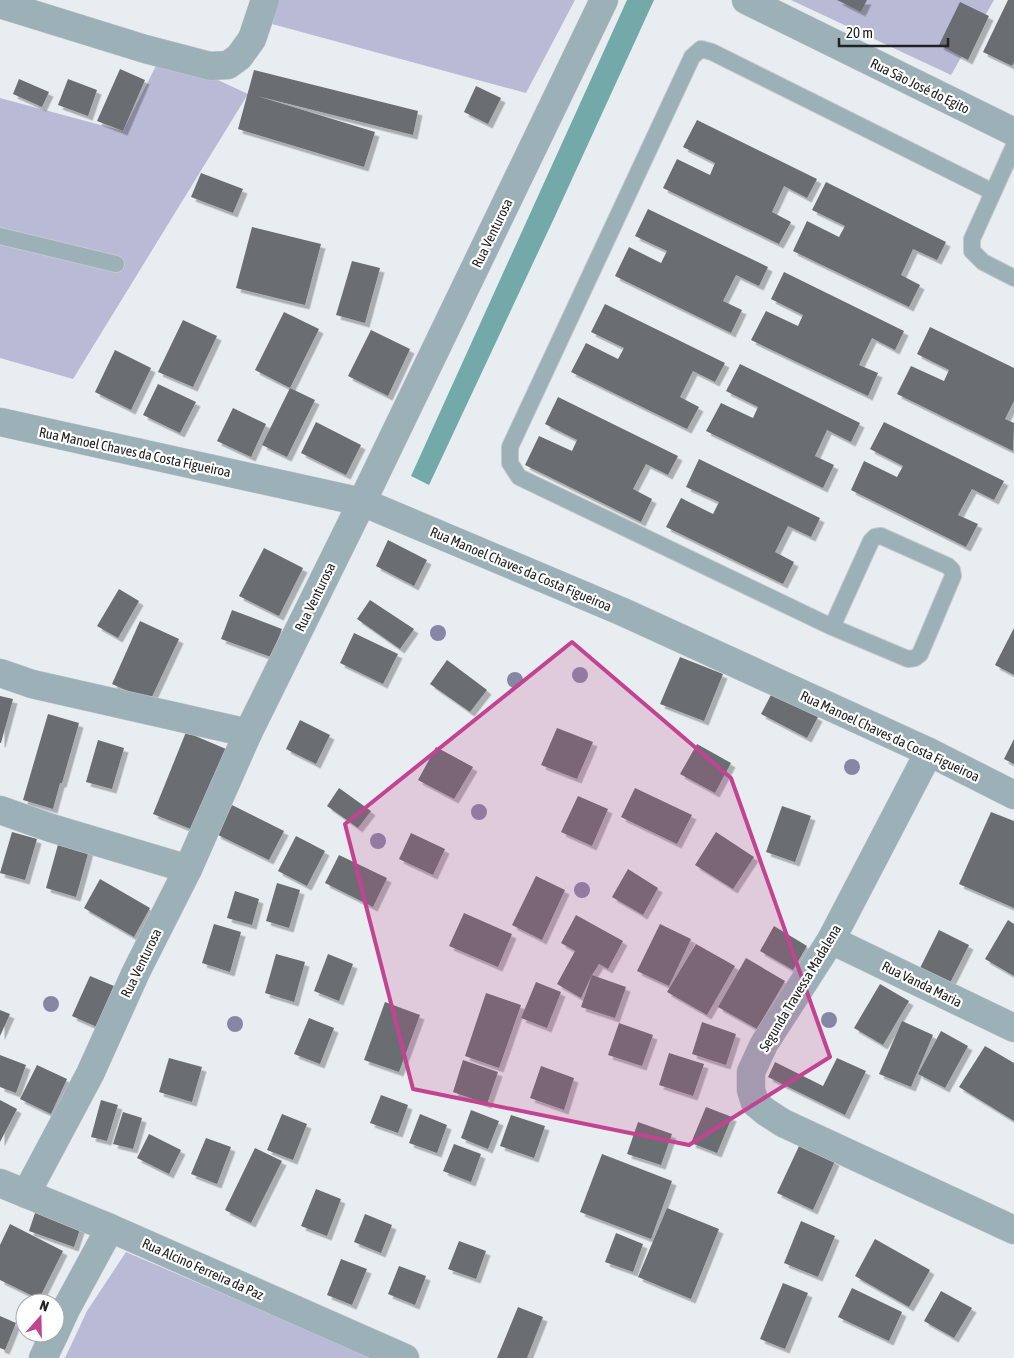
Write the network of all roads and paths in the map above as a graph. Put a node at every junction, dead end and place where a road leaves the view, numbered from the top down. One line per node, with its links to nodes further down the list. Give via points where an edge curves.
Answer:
1 (265, 0): 4 (street, via 252,39 239,57 228,65 210,66)
2 (604, 0): 12 (street, Rua Venturosa)
3 (746, 0): 5 (street, Rua São José do Egito)
4 (0, 4)
5 (1014, 132)
6 (1014, 146): 7 (lane)
7 (993, 192): 10 (lane, via 972,239 972,251 982,262); 13 (lane, via 701,49 692,57 510,447 510,463 519,477)
8 (0, 236): 9 (lane)
9 (116, 264)
10 (1014, 278)
11 (0, 422): 12 (street, Rua Manoel Chaves da Costa Figueiroa)
12 (362, 502): 15 (street, Rua Venturosa); 16 (street, Rua Manoel Chaves da Costa Figueiroa, via 623,612)
13 (832, 627): 13 (lane, via 908,659 915,658 920,654 952,570 881,536 875,537)
14 (0, 673): 15 (street, via 32,684)
15 (248, 733): 19 (street, Rua Venturosa)
16 (929, 752): 17 (street, Rua Manoel Chaves da Costa Figueiroa); 20 (street, Segunda Travessa Madalena)
17 (1014, 795)
18 (0, 810): 19 (street)
19 (188, 869): 23 (street, Rua Venturosa, via 90,1074)
20 (831, 940): 21 (street, Rua Vanda Maria); 25 (street, Segunda Travessa Madalena, via 764,1044 751,1072 754,1103 783,1123)
21 (1014, 1028)
22 (0, 1183): 23 (street, Rua Alcino Ferreira da Paz)
23 (26, 1194): 24 (street, Rua Alcino Ferreira da Paz)
24 (110, 1228): 26 (street); 29 (street, Rua Alcino Ferreira da Paz)
25 (1014, 1230)
26 (65, 1311)
27 (50, 1343): 28 (street)
28 (43, 1358)
29 (405, 1358)

